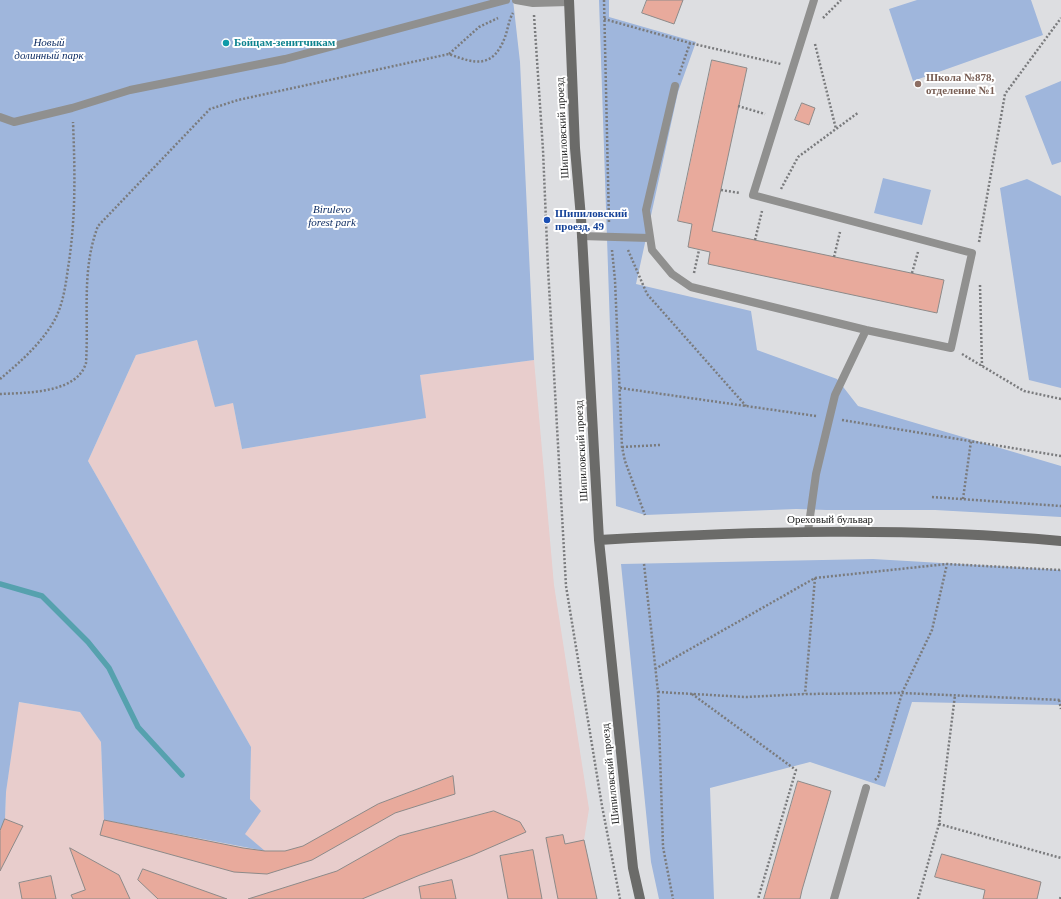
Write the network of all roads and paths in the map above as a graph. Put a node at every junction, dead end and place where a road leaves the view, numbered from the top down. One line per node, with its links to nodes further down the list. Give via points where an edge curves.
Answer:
1 (506, 0): 20 (lane, via 284,59 130,90)
2 (516, 0): 7 (lane)
3 (604, 0): 13 (path)
4 (814, 0): 10 (lane)
5 (841, 0): 14 (path)
6 (569, 1): 7 (lane); 30 (main road, Шипиловский проезд)
7 (533, 3): 8 (path); 75 (path, via 566,586)
8 (512, 14): 9 (path); 16 (path, via 504,37 493,55 483,62 470,62)
9 (507, 15)
10 (809, 16): 17 (lane); 24 (path)
11 (502, 17): 16 (path, via 479,27)
12 (1061, 18): 36 (path, via 1005,94)
13 (604, 19): 15 (path); 31 (path)
14 (822, 20)
15 (690, 43): 17 (path); 18 (path)
16 (449, 54): 46 (path, via 238,100 210,109 98,226 87,271 86,363 80,374 70,382 40,392)
17 (793, 66): 23 (lane)
18 (675, 86): 33 (lane, via 646,210)
19 (738, 106): 23 (path)
20 (72, 108): 22 (lane, via 14,122); 45 (path, via 76,184 72,243 64,299 50,328 22,361)
21 (858, 112): 24 (path)
22 (0, 117)
23 (777, 118): 26 (lane)
24 (836, 129): 28 (path, via 798,157)
25 (721, 190): 26 (path)
26 (753, 195): 27 (lane)
27 (766, 198): 28 (lane); 34 (path)
28 (775, 201): 29 (lane)
29 (843, 219): 35 (lane); 38 (path)
30 (581, 236): 31 (lane); 57 (main road, Шипиловский проезд)
31 (610, 237): 32 (lane); 51 (path, via 616,280)
32 (623, 237): 33 (lane); 48 (path, via 647,294)
33 (649, 238): 41 (lane, via 652,250 672,274)
34 (755, 240)
35 (922, 240): 39 (path); 43 (lane, via 972,253)
36 (979, 247)
37 (699, 250): 41 (path)
38 (834, 257)
39 (912, 273)
40 (980, 279): 44 (path)
41 (691, 287): 42 (lane)
42 (866, 330): 43 (lane); 56 (lane, via 835,395 816,474)
43 (951, 348): 44 (path)
44 (982, 366): 47 (path, via 1024,391)
45 (0, 379)
46 (0, 394)
47 (1061, 399)
48 (746, 406)
49 (971, 441): 53 (path)
50 (660, 445): 51 (path)
51 (622, 447): 55 (path)
52 (932, 497): 53 (path)
53 (963, 499): 54 (path)
54 (1061, 506)
55 (645, 515)
56 (808, 531): 57 (main road, Ореховый бульвар); 58 (main road, Ореховый бульвар, via 984,534)
57 (599, 540): 76 (main road, Шипиловский проезд, via 633,868)
58 (1061, 541)
59 (644, 564): 63 (path)
60 (947, 564): 61 (path); 62 (path); 66 (path, via 932,630)
61 (1061, 570)
62 (815, 578): 63 (path); 67 (path)
63 (655, 669): 64 (path)
64 (658, 692): 65 (path); 77 (path, via 663,847)
65 (692, 693): 67 (path, via 746,697); 78 (path, via 796,770)
66 (902, 693): 67 (path); 68 (path); 71 (path)
67 (805, 694)
68 (955, 695): 69 (path); 73 (path)
69 (1060, 700): 70 (path)
70 (1061, 709)
71 (878, 777)
72 (866, 788): 79 (lane)
73 (939, 824): 74 (path); 80 (path)
74 (1061, 858)
75 (620, 899)
76 (640, 899)
77 (673, 899)
78 (758, 899)
79 (834, 899)
80 (918, 899)

